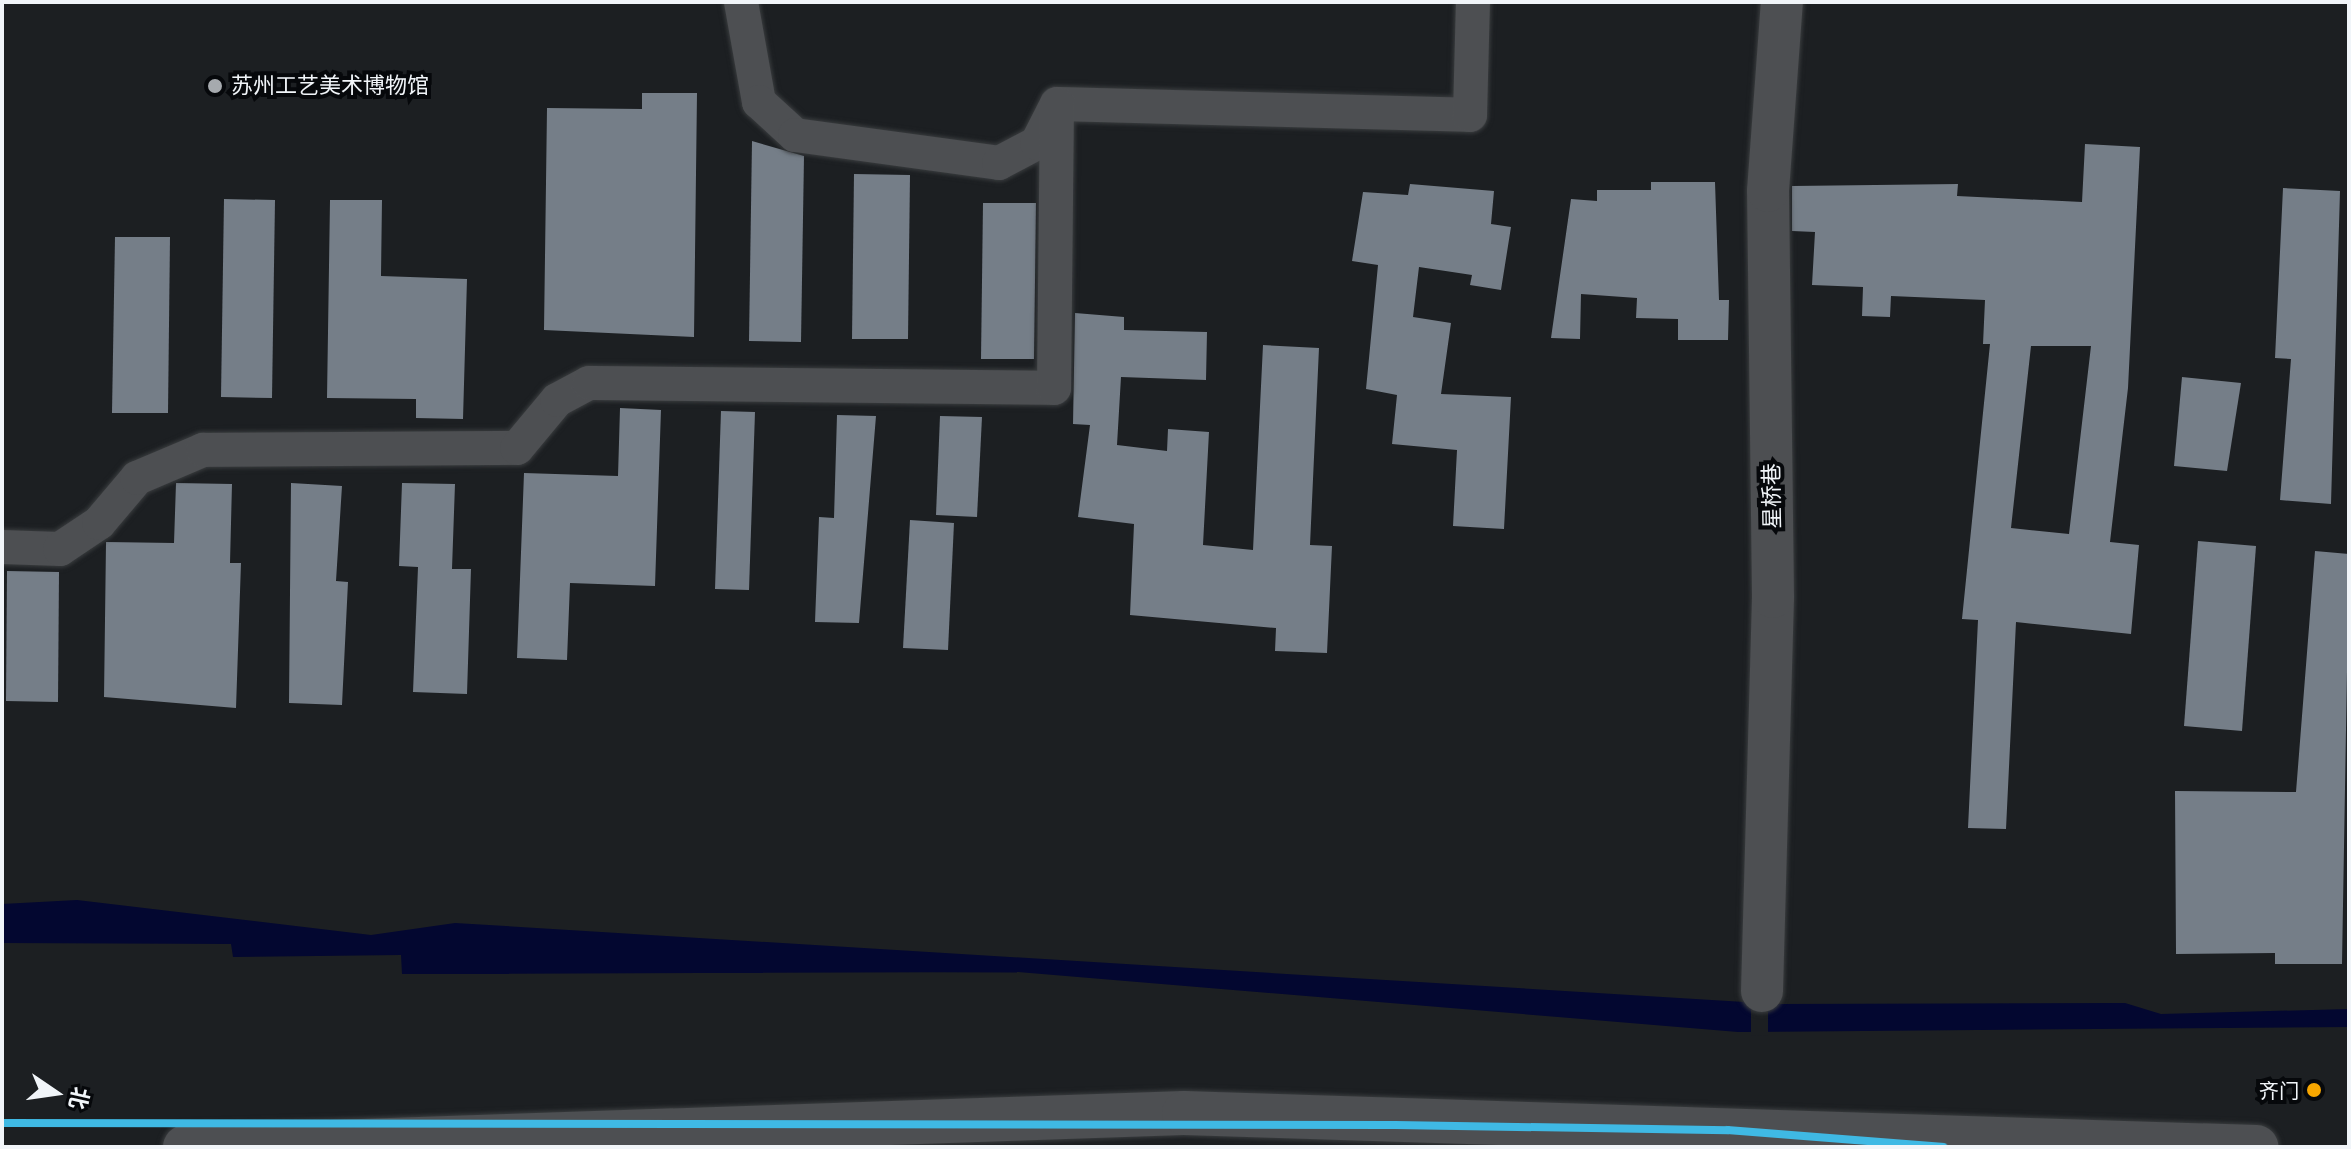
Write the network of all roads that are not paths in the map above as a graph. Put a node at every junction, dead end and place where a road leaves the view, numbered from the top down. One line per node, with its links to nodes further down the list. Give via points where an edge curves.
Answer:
1 (741, 2): 4 (street, via 759,102 795,135 999,163 1037,143)
2 (1473, 2): 4 (street, via 1470,115)
3 (1782, 2): 6 (street, 星桥巷, via 1768,191 1773,597)
4 (1057, 104): 5 (street, via 1054,388 589,383 557,400 517,448 203,450 137,478 99,523 60,549)
5 (2, 547)
6 (1762, 991)
7 (828, 1136): 8 (main road); 9 (main road, via 1184,1113)
8 (185, 1147)
9 (2256, 1147)

